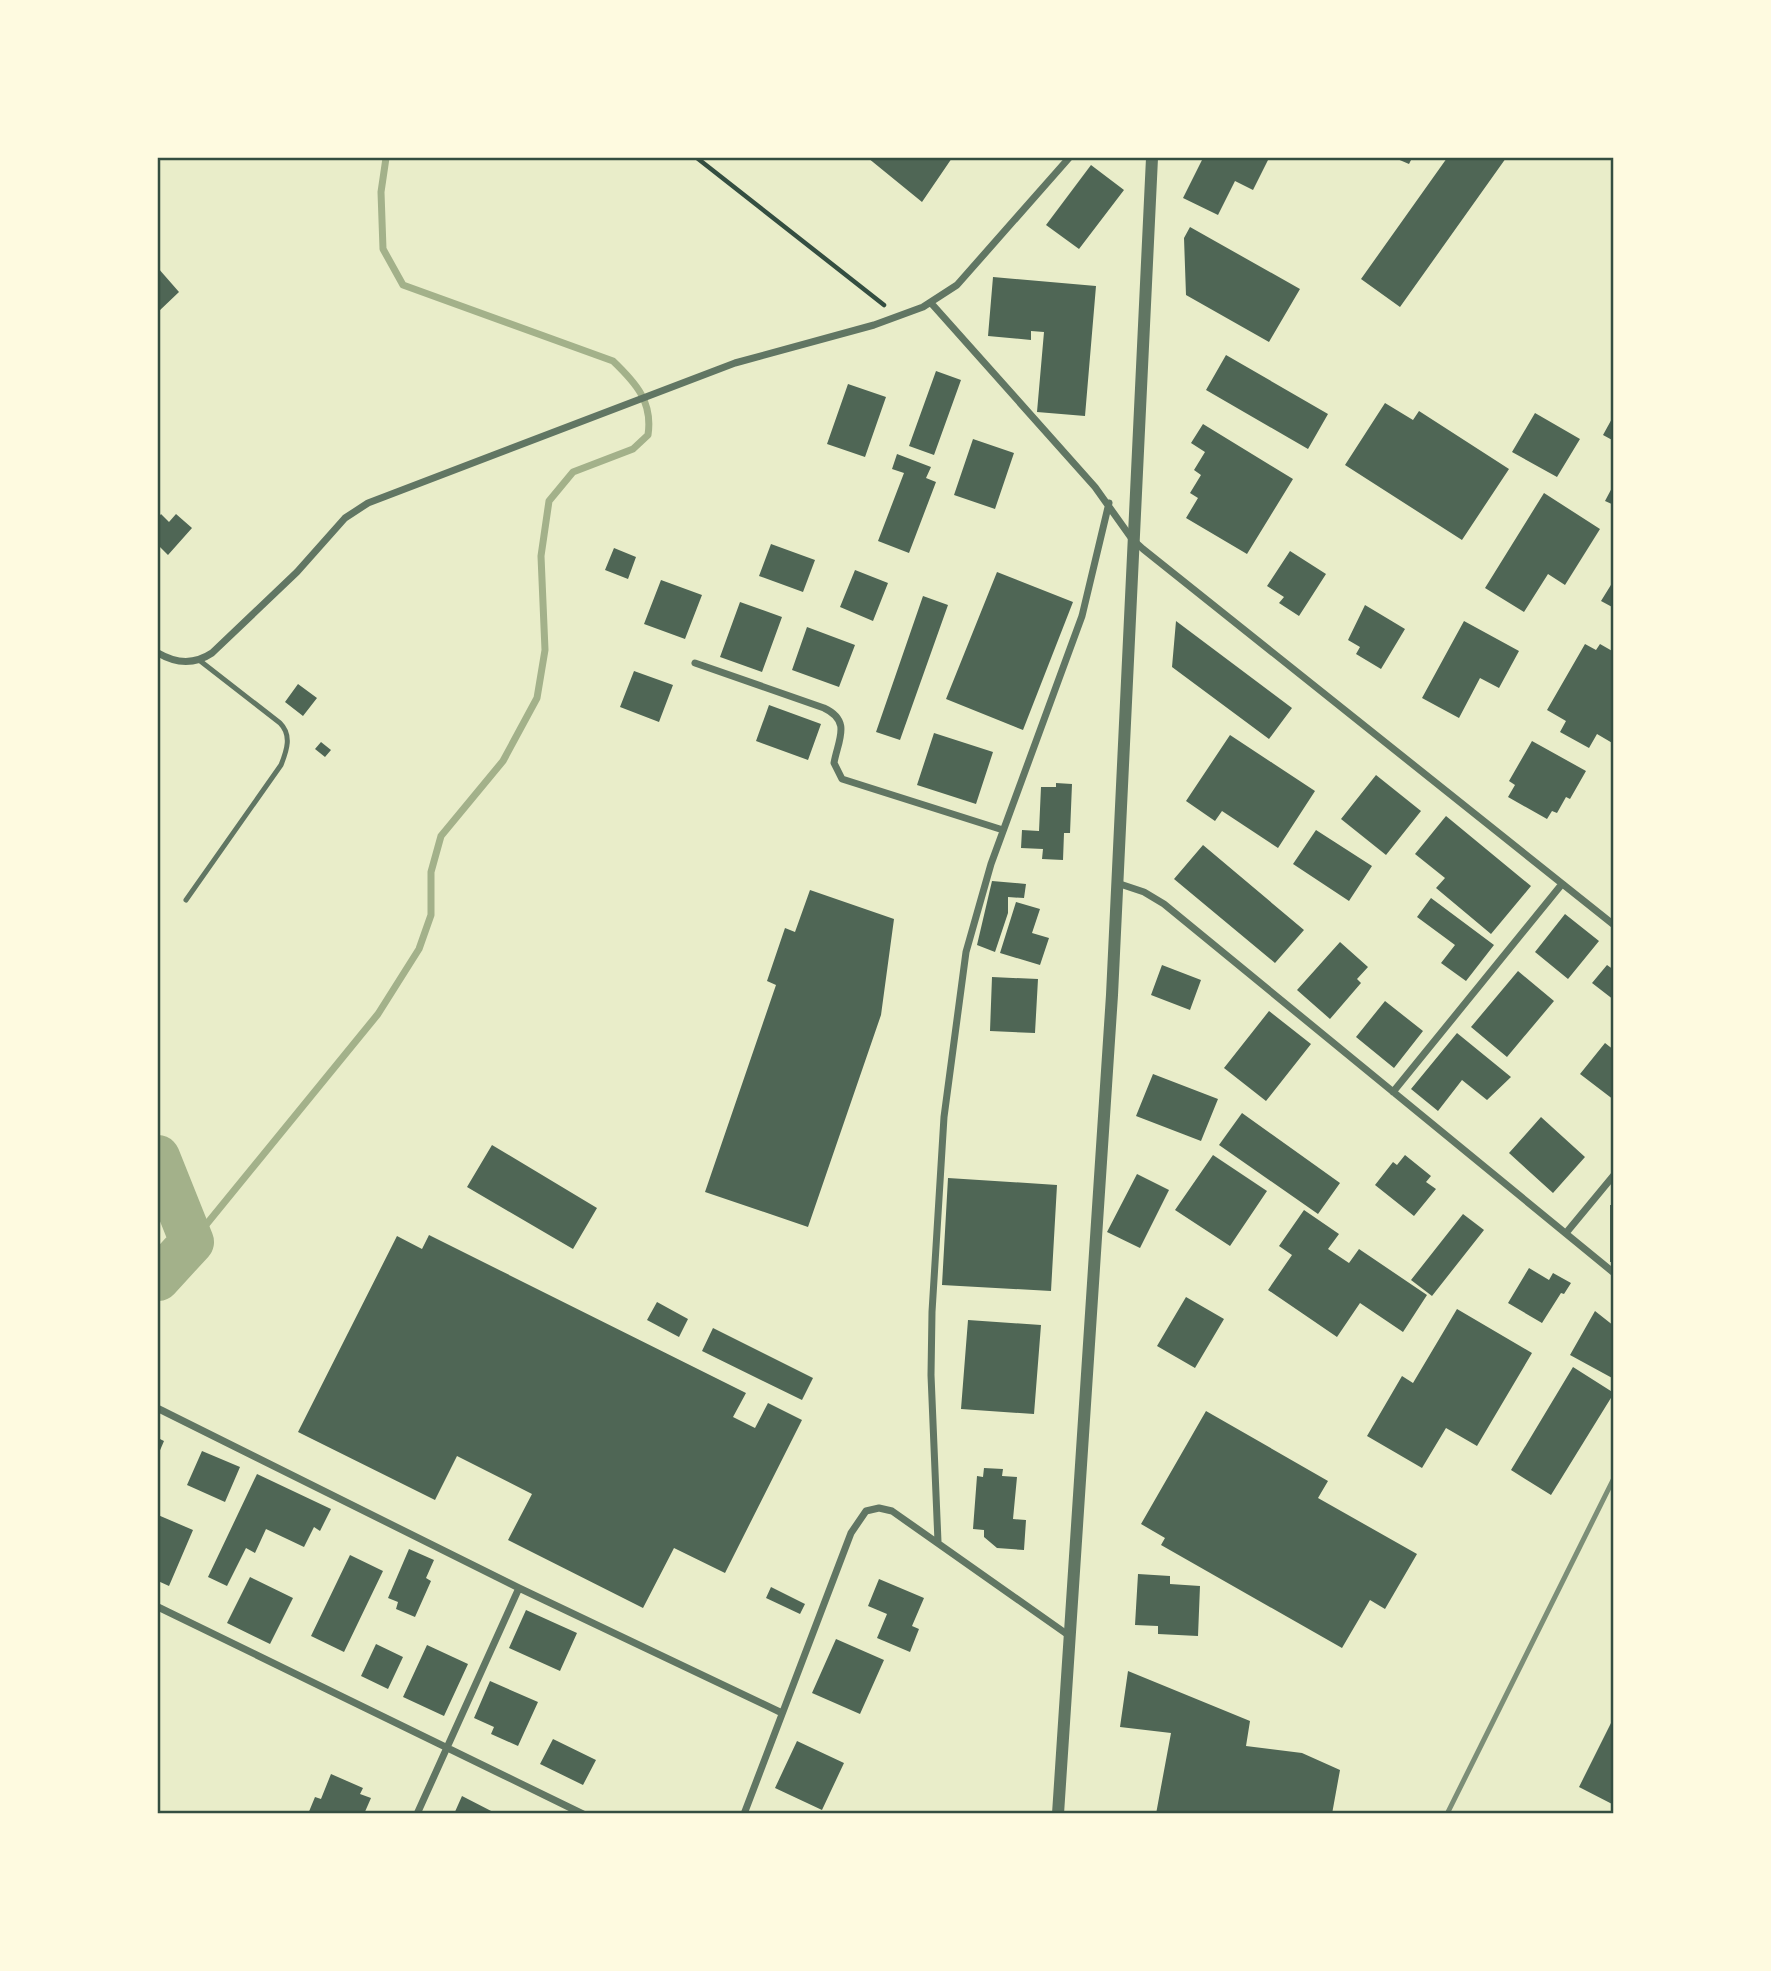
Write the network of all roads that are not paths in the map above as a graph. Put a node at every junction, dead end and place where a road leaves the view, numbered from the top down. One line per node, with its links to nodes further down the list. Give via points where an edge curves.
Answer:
1 (1069, 158): 3 (street, via 968,274)
2 (1152, 158): 5 (street)
3 (931, 303): 4 (street); 7 (street, via 898,317 736,363 359,507 217,649)
4 (1109, 503): 5 (street); 9 (street, via 1079,625)
5 (1132, 539): 10 (street); 11 (street)
6 (158, 653): 7 (street, via 179,661)
7 (199, 660): 12 (lane, via 285,728 288,744 281,765)
8 (695, 663): 9 (street, via 829,710 842,726 834,763 842,779)
9 (1003, 830): 19 (street, via 969,940 944,1117 931,1354)
10 (1117, 883): 14 (street, via 1164,904); 22 (street)
11 (1562, 884): 13 (street); 14 (street)
12 (186, 900)
13 (1614, 925)
14 (1393, 1091): 16 (street)
15 (1614, 1175): 16 (street)
16 (1566, 1233): 17 (street)
17 (1614, 1273)
18 (159, 1409): 20 (street)
19 (938, 1542): 22 (street); 23 (street, via 885,1508 871,1508 862,1514)
20 (520, 1588): 23 (street); 24 (street)
21 (158, 1607): 24 (street)
22 (1071, 1637): 28 (street)
23 (782, 1713): 27 (street)
24 (446, 1746): 25 (street); 26 (street)
25 (417, 1814)
26 (583, 1814)
27 (744, 1814)
28 (1058, 1814)

